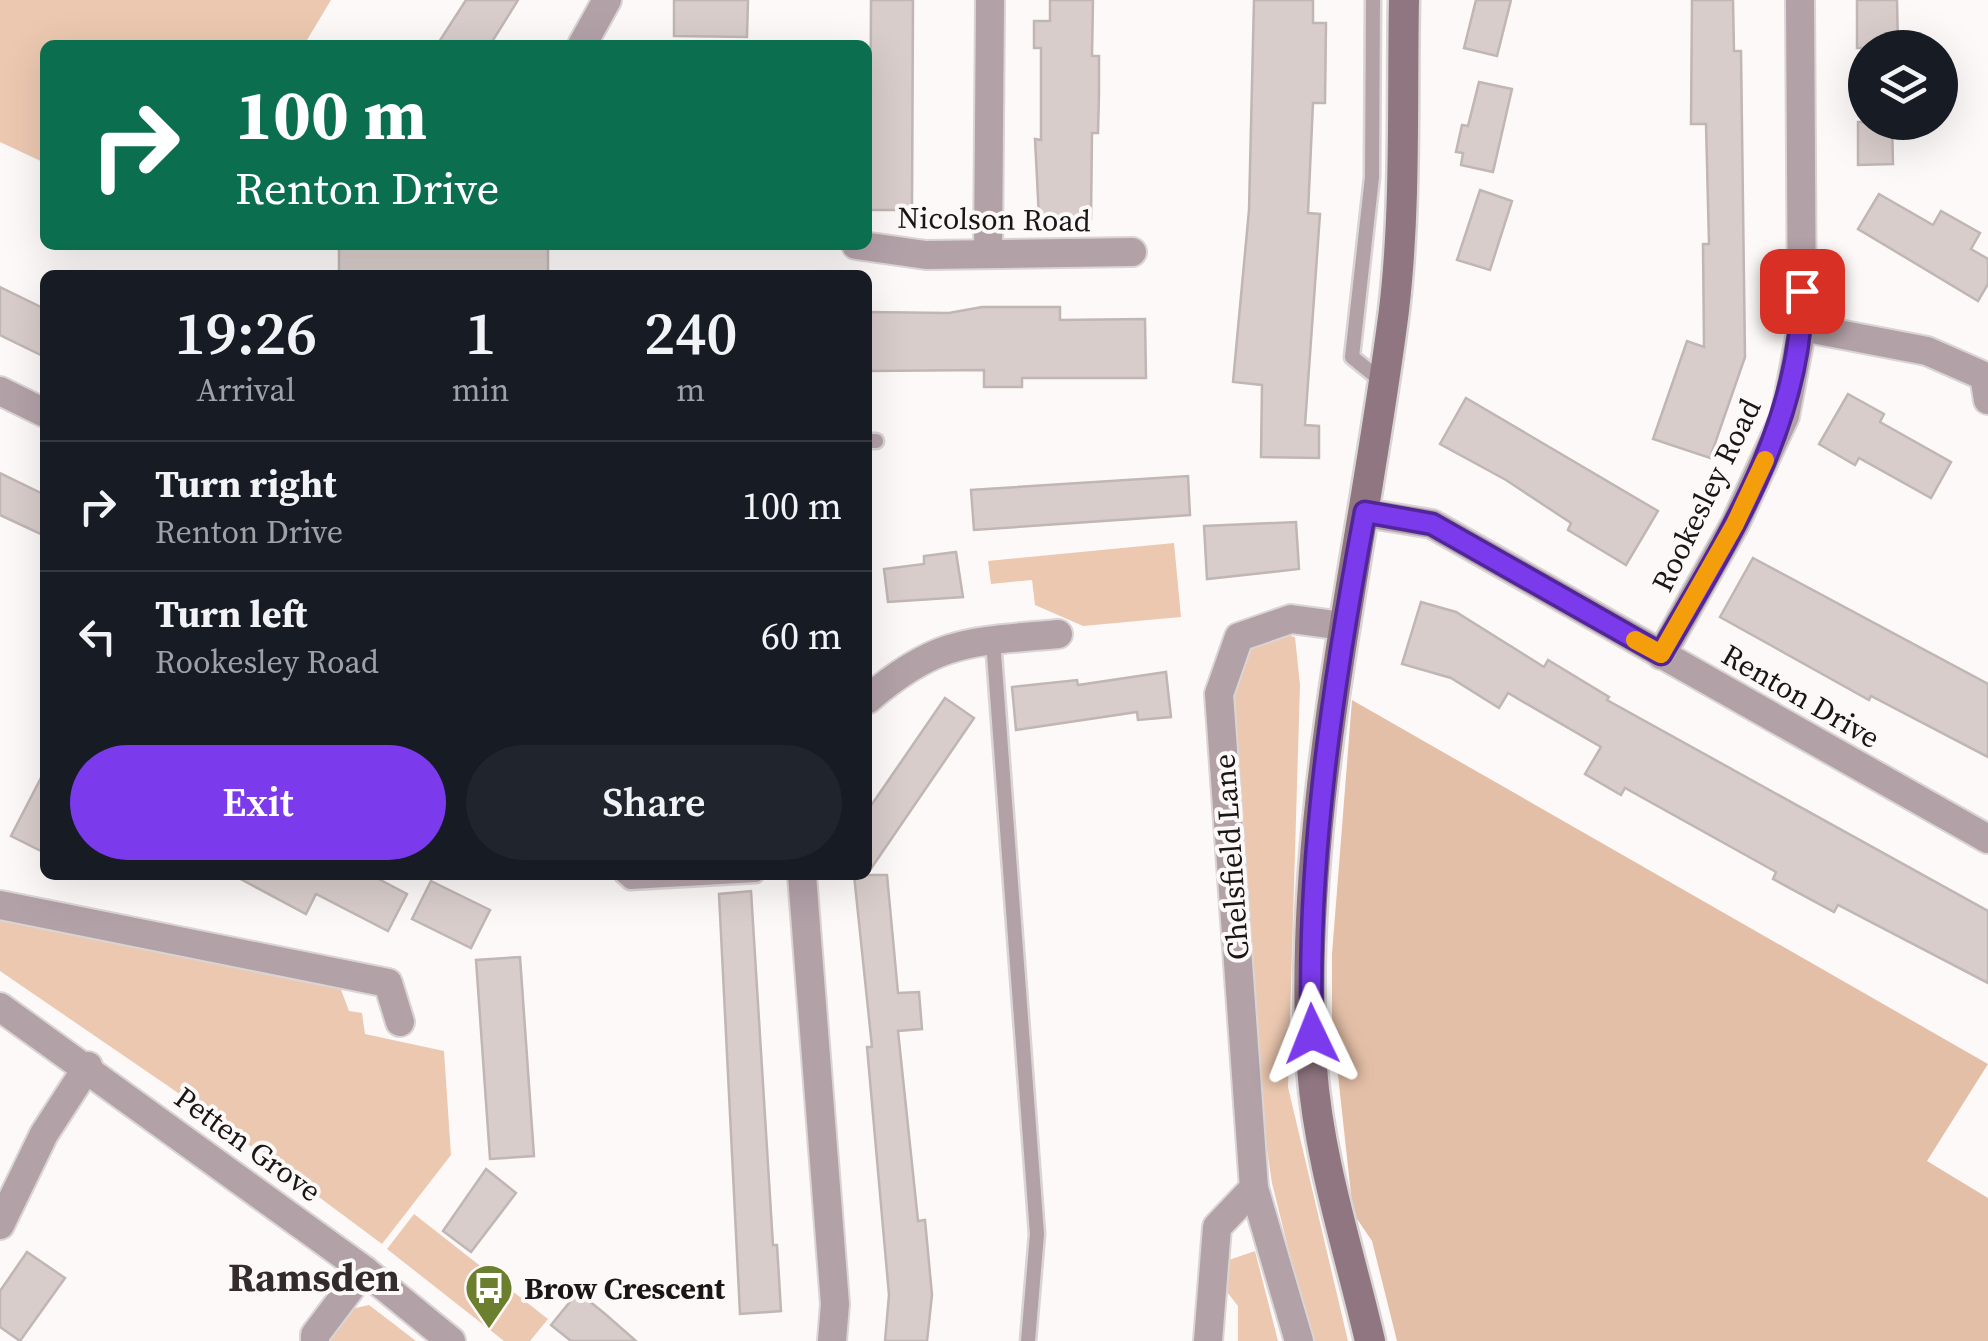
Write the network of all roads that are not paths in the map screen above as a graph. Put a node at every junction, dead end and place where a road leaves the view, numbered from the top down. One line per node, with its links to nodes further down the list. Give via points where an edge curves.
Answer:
1 (607, 0): 6 (street)
2 (990, 0): 9 (street)
3 (1373, 0): 11 (lane, via 1372,176 1352,357)
4 (1404, 0): 11 (street, via 1399,254)
5 (1800, 0): 10 (street, Rookesley Road)
6 (585, 40)
7 (872, 247): 9 (street, Nicolson Road)
8 (1132, 252): 9 (street, Nicolson Road)
9 (988, 254)
10 (1802, 328): 12 (street, via 1901,344); 19 (street, Rookesley Road, via 1785,416 1735,524)
11 (1384, 382): 15 (street)
12 (1987, 383)
13 (0, 391): 14 (street)
14 (40, 411)
15 (1365, 512): 16 (street); 19 (street, Renton Drive, via 1432,524)
16 (1344, 626): 29 (street, Chelsfield Lane, via 1291,619 1239,636 1219,694); 38 (street, via 1314,882 1312,1068 1324,1165)
17 (1058, 634): 18 (street)
18 (992, 640): 20 (street, via 960,643 908,664); 35 (lane, via 1037,1234)
19 (1661, 654): 21 (street, Renton Drive)
20 (872, 696)
21 (1988, 840)
22 (628, 880): 23 (lane)
23 (666, 880)
24 (802, 880): 34 (street, via 835,1304)
25 (0, 905): 27 (street, via 388,983)
26 (0, 1007): 28 (street, Petten Grove)
27 (400, 1022)
28 (88, 1066): 30 (street, via 44,1134); 31 (street, Petten Grove)
29 (1254, 1188): 36 (street, via 1217,1227); 37 (street, Chelsfield Lane)
30 (0, 1225)
31 (364, 1270): 32 (street); 33 (street, Petten Grove)
32 (315, 1341)
33 (451, 1341)
34 (832, 1341)
35 (1028, 1341)
36 (1208, 1341)
37 (1299, 1341)
38 (1370, 1341)

